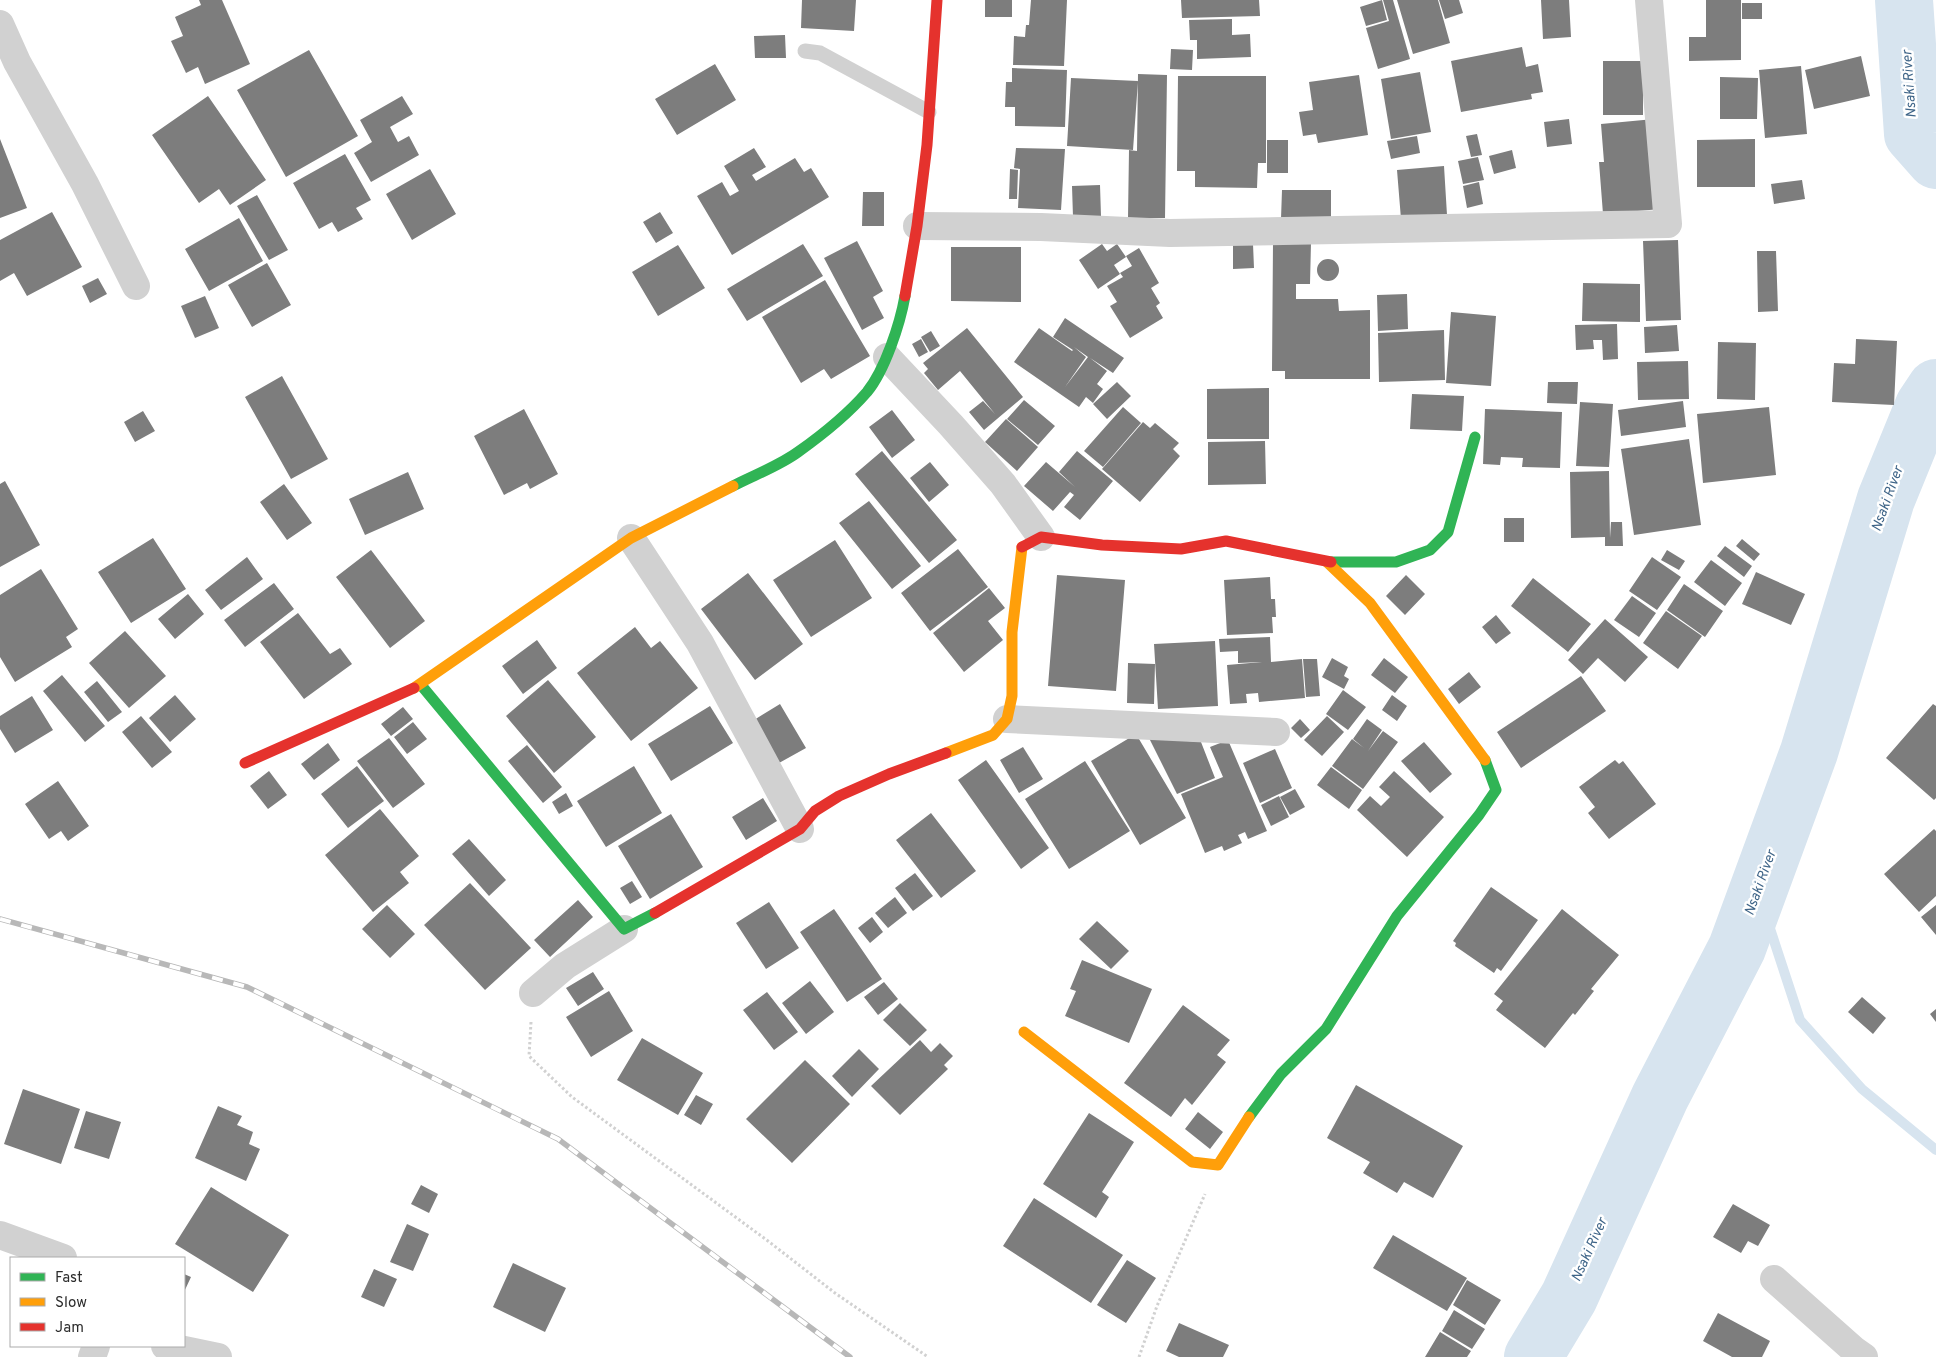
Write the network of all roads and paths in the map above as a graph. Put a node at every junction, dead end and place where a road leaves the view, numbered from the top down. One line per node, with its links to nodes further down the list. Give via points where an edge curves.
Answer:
1 (938, 0): 5 (street)
2 (1649, 0): 6 (street, via 1668,224 1170,233)
3 (0, 24): 7 (street)
4 (805, 51): 5 (lane, via 820,53)
5 (929, 112): 6 (street)
6 (917, 226): 8 (street, via 902,314)
7 (136, 286)
8 (887, 357): 10 (street, via 1002,484); 11 (street, via 868,391 835,423 796,453)
9 (1474, 437): 12 (street, via 1448,532 1430,550 1396,562)
10 (1040, 537): 12 (street, via 1102,545 1181,549 1226,541); 14 (street, via 1021,548 1012,632 1012,696)
11 (631, 538): 13 (street); 17 (street, via 700,644)
12 (1327, 562): 21 (street, via 1370,603 1473,741 1484,756 1496,790 1397,916 1326,1029 1281,1074 1245,1122)
13 (421, 685): 16 (street); 18 (street)
14 (1007, 719): 15 (street); 17 (street, via 993,735 839,796 815,811)
15 (1276, 732)
16 (245, 763)
17 (800, 829): 18 (street)
18 (624, 929): 19 (street, via 565,966)
19 (533, 993): 28 (path, via 529,1056 572,1097 835,1293)
20 (1024, 1032): 21 (street, via 1192,1162)
21 (1218, 1166): 29 (path, via 1157,1306)
22 (0, 1235): 23 (street)
23 (60, 1257)
24 (1774, 1279): 26 (street)
25 (170, 1347): 27 (street)
26 (1856, 1355)
27 (218, 1357)
28 (928, 1357)
29 (1139, 1357)

